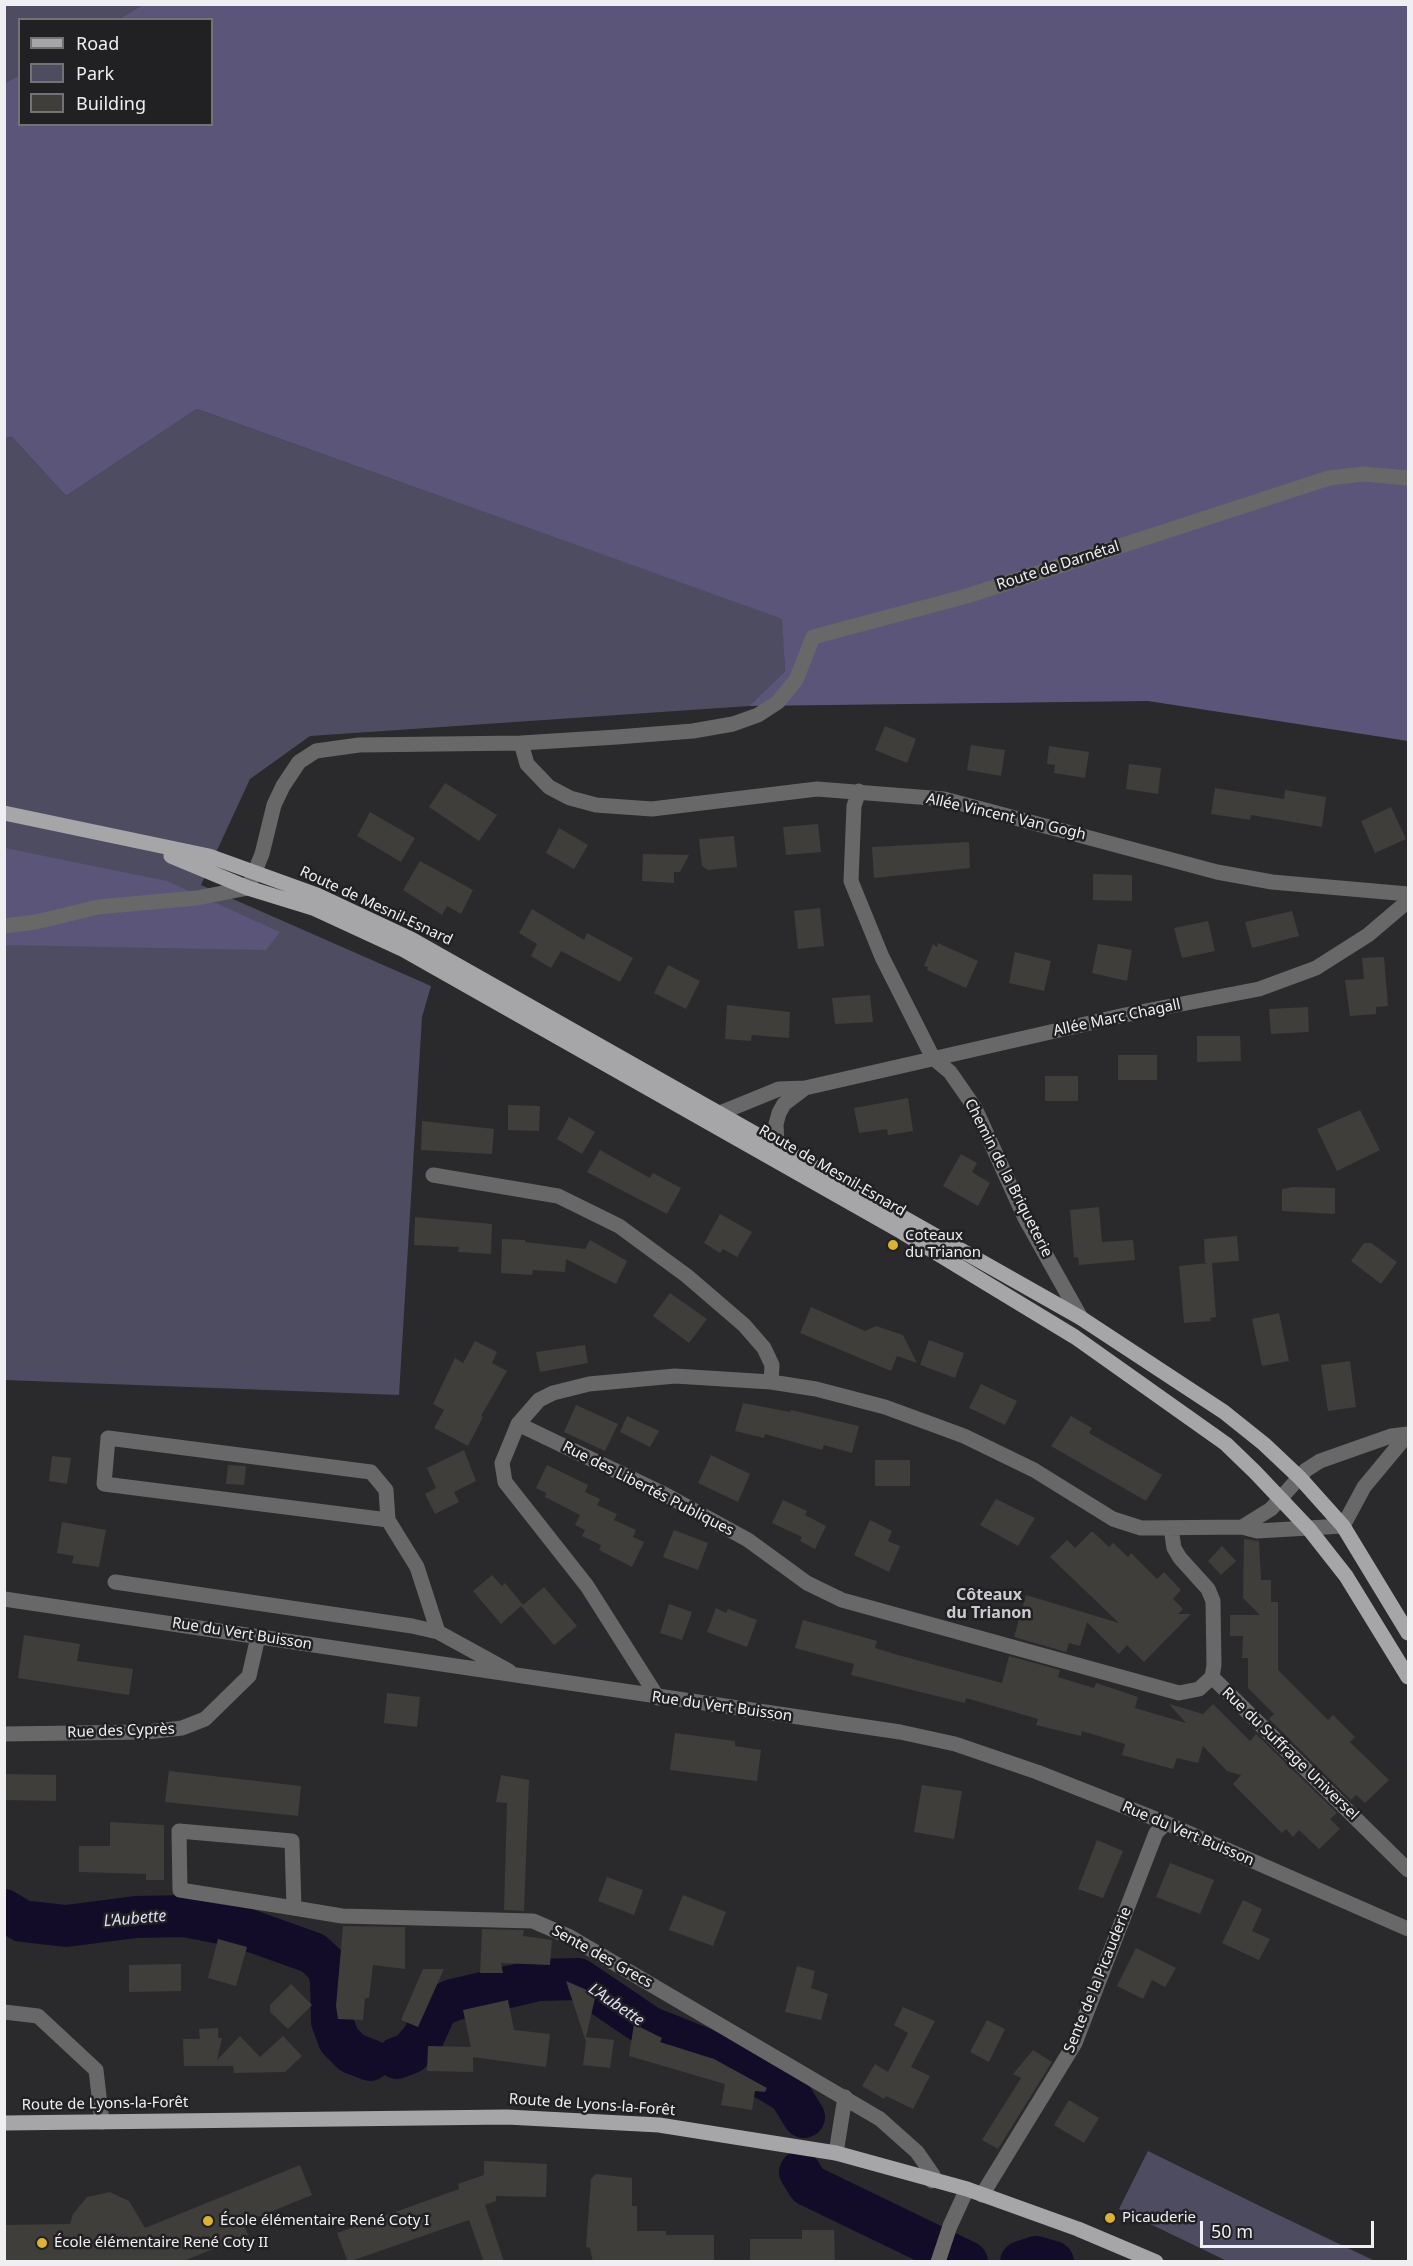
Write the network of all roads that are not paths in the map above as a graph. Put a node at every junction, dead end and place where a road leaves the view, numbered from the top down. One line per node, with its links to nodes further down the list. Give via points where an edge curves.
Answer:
1 (1408, 478): 2 (street, Route de Darnétal, via 1363,474 1329,478 967,596 813,637 787,693 768,709 747,719 693,731)
2 (521, 743): 3 (street, Allée Vincent Van Gogh, via 527,764 549,787 596,805 652,809 817,789); 6 (street, via 359,745 316,751 299,762 283,786)
3 (859, 791): 8 (street, Allée Vincent Van Gogh, via 944,799 1228,874 1272,882); 11 (street, Chemin de la Briqueterie, via 854,806 851,881 882,957)
4 (4, 813): 5 (main road)
5 (137, 842): 6 (main road, Route de Mesnil-Esnard, via 209,856); 7 (main road, Route de Mesnil-Esnard)
6 (254, 871): 7 (street); 13 (main road, Route de Mesnil-Esnard, via 317,895 411,939)
7 (248, 888): 10 (street, via 197,898 98,907); 21 (main road, Route de Mesnil-Esnard, via 313,908 404,950 924,1245 1075,1336 1172,1405 1226,1444)
8 (1408, 894)
9 (1408, 902): 11 (street, Allée Marc Chagall, via 1368,935 1316,968 1259,989)
10 (4, 926)
11 (933, 1058): 12 (street, Allée Marc Chagall); 16 (street, Chemin de la Briqueterie, via 950,1072 975,1108 1025,1218)
12 (805, 1088): 13 (street, Allée Marc Chagall, via 779,1089); 14 (street, via 784,1104 779,1113)
13 (720, 1113): 14 (main road, Route de Mesnil-Esnard)
14 (777, 1145): 16 (main road, Route de Mesnil-Esnard)
15 (433, 1175): 17 (street, via 558,1196 619,1226 687,1276 744,1325 764,1348 772,1365)
16 (1081, 1318): 20 (main road, Route de Mesnil-Esnard, via 1224,1413)
17 (771, 1382): 18 (street, via 675,1376 577,1386 539,1400); 25 (street, via 855,1398 964,1436 1025,1465 1122,1523 1141,1528)
18 (518, 1424): 32 (street, Rue des Libertés Publiques, via 676,1500 748,1540 807,1583 842,1600 1179,1693 1199,1689); 35 (street, via 502,1463 505,1482 587,1586)
19 (1408, 1434): 20 (street, via 1391,1436 1320,1461); 23 (street, via 1364,1487)
20 (1300, 1478): 21 (street); 23 (main road, Route de Mesnil-Esnard)
21 (1281, 1499): 24 (street); 26 (main road, Route de Mesnil-Esnard)
22 (388, 1520): 22 (street, via 386,1490 371,1472 108,1438 104,1484); 29 (street, via 417,1567)
23 (1342, 1526): 26 (street); 30 (main road, Route de Mesnil-Esnard)
24 (1242, 1527): 25 (street); 26 (street, via 1257,1531)
25 (1171, 1528): 32 (street, Rue du Suffrage Universel, via 1174,1548 1208,1589 1213,1601)
26 (1309, 1529): 33 (main road, Route de Mesnil-Esnard, via 1363,1600)
27 (115, 1582): 29 (street)
28 (4, 1599): 31 (street, Rue du Vert Buisson)
29 (438, 1632): 34 (street)
30 (1408, 1633)
31 (258, 1637): 34 (street, Rue du Vert Buisson); 36 (street, Rue des Cyprès, via 249,1676 205,1719 182,1728)
32 (1212, 1677): 38 (street, Rue du Suffrage Universel)
33 (1408, 1677)
34 (522, 1678): 35 (street, Rue du Vert Buisson)
35 (658, 1698): 37 (street, Rue du Vert Buisson, via 900,1732 955,1744)
36 (4, 1734)
37 (1166, 1823): 40 (street, Rue du Vert Buisson); 48 (street, Sente de la Picauderie, via 1156,1833 1075,2043)
38 (1408, 1870)
39 (294, 1908): 39 (street, Sente des Grecs, via 180,1890 179,1831 292,1841); 42 (street, Sente des Grecs, via 342,1916 533,1921 570,1937)
40 (1408, 1929)
41 (4, 2012): 43 (street, via 38,2016 96,2070)
42 (845, 2097): 45 (street); 46 (street, Sente des Grecs, via 880,2119 917,2152 933,2175)
43 (102, 2122): 44 (main road, Route de Lyons-la-Forêt); 45 (main road, Route de Lyons-la-Forêt, via 518,2118 659,2125)
44 (4, 2123)
45 (836, 2153): 46 (main road, Route de Lyons-la-Forêt)
46 (932, 2181): 47 (main road, Route de Lyons-la-Forêt)
47 (967, 2190): 48 (main road, Route de Lyons-la-Forêt); 49 (street)
48 (982, 2195): 50 (main road, Route de Lyons-la-Forêt)
49 (938, 2262)
50 (1156, 2262)

